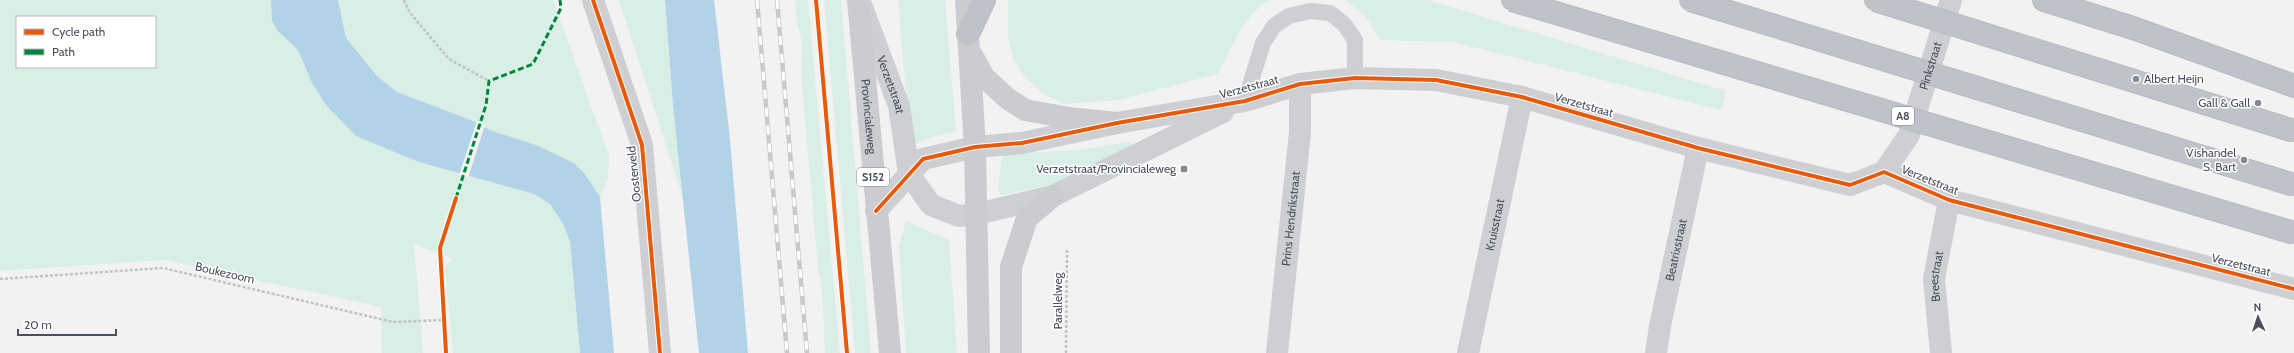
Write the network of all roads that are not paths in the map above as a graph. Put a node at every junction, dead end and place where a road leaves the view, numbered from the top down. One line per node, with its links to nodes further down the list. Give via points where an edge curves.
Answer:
1 (593, 0): 29 (street, Oosterveld, via 642,146)
2 (859, 0): 21 (street, Verzetstraat, via 899,106); 25 (main road, Provincialeweg / S152)
3 (966, 0): 10 (main road)
4 (984, 0): 10 (highway)
5 (1512, 0): 27 (highway, A8, bridge)
6 (1690, 0): 22 (highway, bridge)
7 (1875, 0): 17 (highway, bridge)
8 (1951, 0): 20 (street, Pinkstraat, via 1909,135)
9 (2044, 0): 13 (highway, via 2133,28)
10 (969, 43): 16 (main road, via 984,77 1008,99 1025,110); 18 (main road)
11 (1355, 78): 12 (street, Verzetstraat); 14 (street, Verzetstraat, via 1436,80); 15 (lane, Verzetstraat, via 1355,40 1348,29 1330,13 1310,11 1289,16 1274,26 1263,43)
12 (1300, 84): 15 (street, Verzetstraat); 33 (street, Prins Hendrikstraat, via 1300,132)
13 (2294, 86)
14 (1522, 97): 19 (street, Verzetstraat); 34 (street, Kruisstraat)
15 (1245, 101): 16 (street, Verzetstraat); 23 (street, Verzetstraat)
16 (1117, 123): 18 (street, Verzetstraat, via 1022,143)
17 (2294, 131)
18 (975, 147): 21 (street, Verzetstraat, via 923,159); 26 (main road)
19 (1698, 148): 20 (street, Verzetstraat, via 1850,185); 35 (street, Beatrixstraat)
20 (1884, 172): 24 (street, Verzetstraat)
21 (909, 174): 25 (street, Verzetstraat); 26 (street, Verzetstraat, via 931,204 959,216)
22 (2294, 185)
23 (1053, 196): 26 (street, Verzetstraat); 32 (main road, via 1027,218 1011,267)
24 (1949, 200): 28 (street, Verzetstraat); 36 (street, Breestraat, via 1934,278)
25 (876, 211): 30 (main road, Provincialeweg / S152)
26 (977, 214): 31 (main road)
27 (2294, 233)
28 (2294, 289)
29 (660, 353)
30 (890, 353)
31 (979, 353)
32 (1011, 353)
33 (1277, 353)
34 (1468, 353)
35 (1656, 353)
36 (1941, 353)

